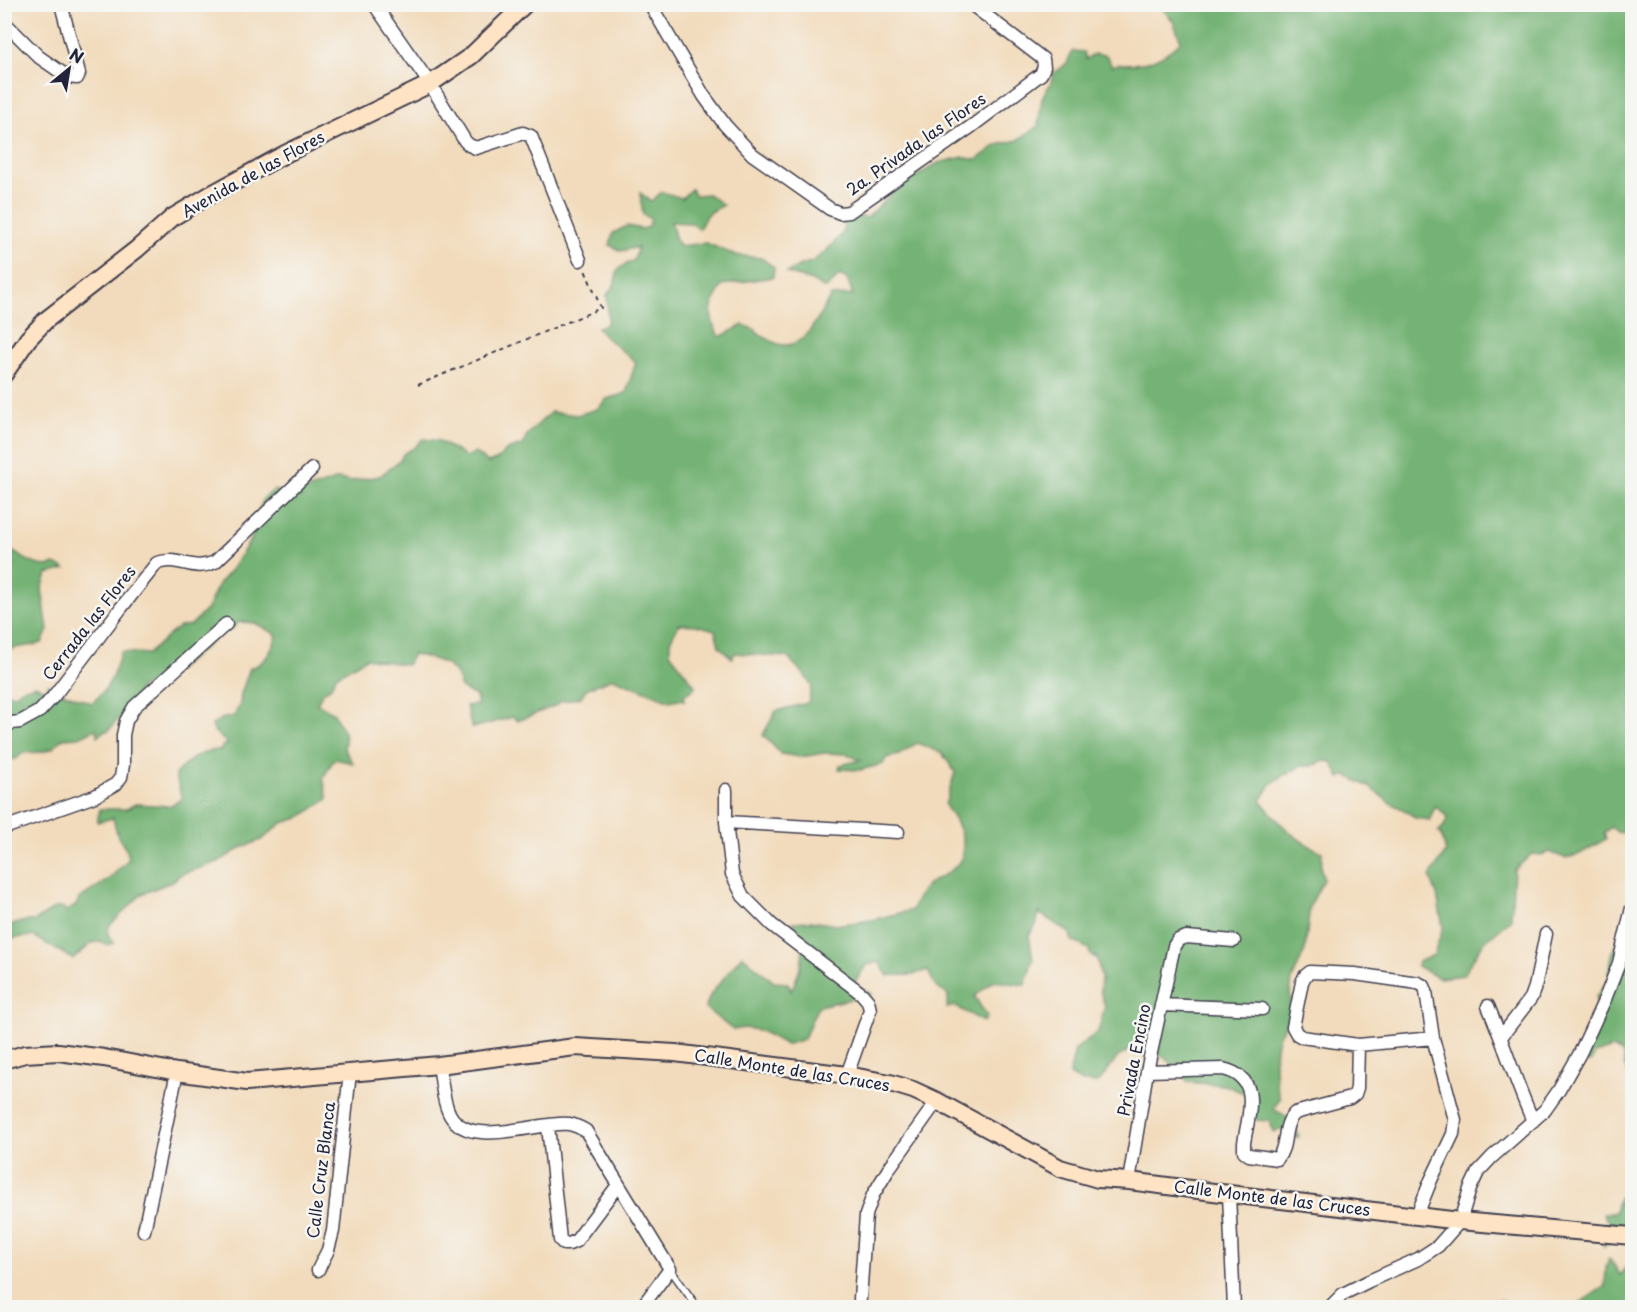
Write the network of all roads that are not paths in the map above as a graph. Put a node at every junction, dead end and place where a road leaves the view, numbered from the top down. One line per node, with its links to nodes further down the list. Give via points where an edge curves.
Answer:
1 (61, 4): 6 (street, via 78,69 76,78 68,77 39,57)
2 (374, 4): 7 (street)
3 (525, 4): 7 (street, Avenida de las Flores, via 471,56)
4 (650, 4): 5 (street, 2a. Privada las Flores, via 725,125 752,154 840,213 849,212 1041,74 1043,59)
5 (971, 4)
6 (4, 22)
7 (430, 84): 8 (street, via 469,146 476,148 523,133 531,136); 9 (street, Avenida de las Flores, via 285,154 173,217 46,320)
8 (580, 260)
9 (4, 374)
10 (312, 469): 12 (street, Cerrada las Flores, via 215,562 205,566 166,560 157,563 40,711 20,722)
11 (226, 624): 15 (street, via 134,707 126,721 123,765 116,784 95,796)
12 (4, 724)
13 (726, 790): 14 (street)
14 (726, 822): 16 (street); 31 (street, via 732,874 742,896 772,925 868,1001 870,1010)
15 (4, 828)
16 (898, 832)
17 (1632, 908): 33 (street, via 1619,963 1580,1053 1559,1090)
18 (1546, 934): 23 (street, via 1531,998)
19 (1234, 941): 20 (street, Privada Encino, via 1178,939)
20 (1161, 1005): 22 (street); 28 (street, Privada Encino)
21 (1488, 1006): 23 (street)
22 (1262, 1009)
23 (1502, 1037): 33 (street)
24 (1433, 1038): 25 (street); 25 (street, via 1426,991 1418,982 1310,972 1302,982 1293,1027 1297,1034); 38 (street, via 1455,1120 1450,1141)
25 (1358, 1045): 28 (street, via 1355,1094 1294,1113 1287,1125 1284,1149 1277,1159 1244,1151 1251,1097 1248,1086 1232,1071)
26 (4, 1060): 29 (street, Calle Monte de las Cruces, via 58,1052)
27 (439, 1065): 30 (street, Calle Monte de las Cruces); 31 (street, Calle Monte de las Cruces, via 575,1047 675,1053); 34 (street, via 450,1116 468,1130 484,1133)
28 (1147, 1071): 35 (street, Privada Encino)
29 (177, 1072): 30 (street, Calle Monte de las Cruces, via 247,1082); 40 (street)
30 (350, 1072): 43 (street, Calle Cruz Blanca, via 333,1231)
31 (847, 1076): 32 (street, Calle Monte de las Cruces, via 890,1083)
32 (937, 1101): 35 (street, Calle Monte de las Cruces, via 1060,1168 1098,1179); 44 (street, via 873,1195 866,1215)
33 (1533, 1121): 39 (street, via 1478,1172)
34 (548, 1126): 36 (street, via 569,1124 586,1131); 36 (street, via 560,1240 564,1244 576,1241)
35 (1129, 1181): 37 (street, Calle Monte de las Cruces)
36 (618, 1185): 42 (street)
37 (1229, 1194): 38 (street, Calle Monte de las Cruces); 47 (street)
38 (1417, 1215): 39 (street, Calle Monte de las Cruces)
39 (1460, 1221): 41 (street, Calle Monte de las Cruces); 48 (street, via 1438,1246 1343,1294)
40 (144, 1231)
41 (1632, 1236)
42 (670, 1269): 45 (street); 46 (lane)
43 (318, 1270)
44 (860, 1299)
45 (640, 1308)
46 (698, 1308)
47 (1234, 1308)
48 (1329, 1308)

